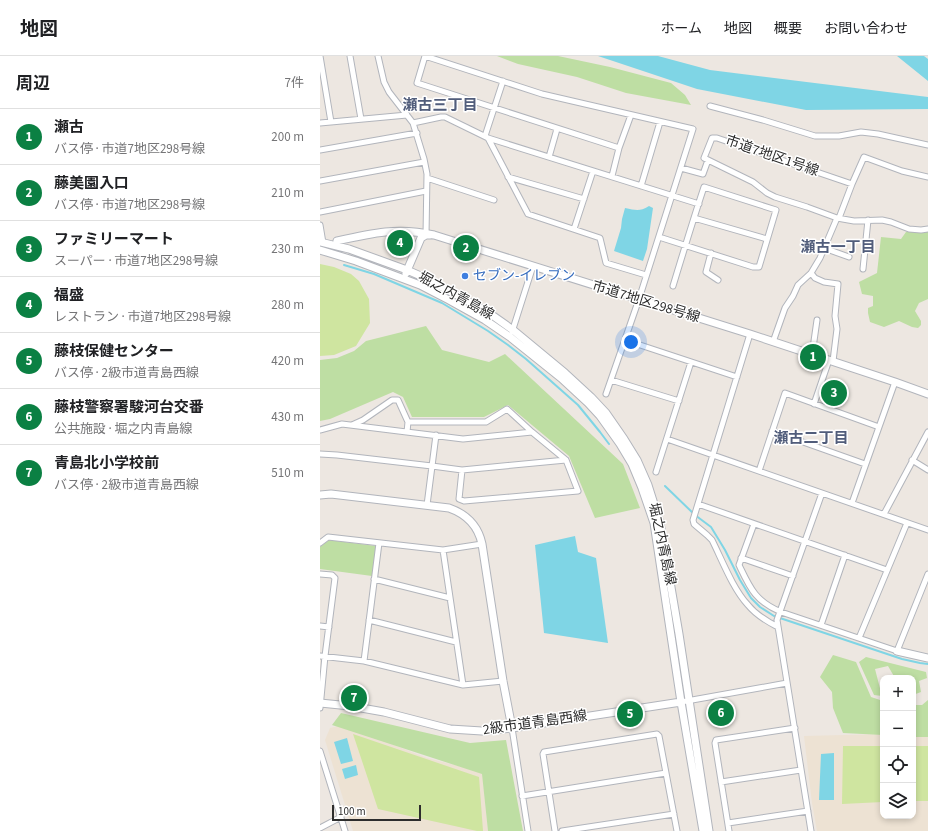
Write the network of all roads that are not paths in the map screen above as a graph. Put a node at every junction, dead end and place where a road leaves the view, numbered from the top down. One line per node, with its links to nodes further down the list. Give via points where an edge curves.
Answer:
1 (320, 56): 10 (street)
2 (350, 56): 9 (street)
3 (378, 56): 7 (street, via 384,82)
4 (503, 81): 6 (street); 6 (street, via 425,56 417,83); 8 (street, via 542,94)
5 (710, 106): 17 (street, via 815,136 839,136 861,132)
6 (494, 108): 14 (street); 16 (street)
7 (407, 115): 9 (street); 13 (street)
8 (631, 115): 11 (street); 18 (street)
9 (361, 119): 10 (street)
10 (331, 122): 12 (street)
11 (660, 122): 23 (street, via 693,129); 31 (street)
12 (320, 123)
13 (413, 123): 15 (street); 16 (street, via 445,116)
14 (557, 128): 18 (street); 20 (street)
15 (417, 133): 19 (street); 22 (street)
16 (486, 137): 20 (street); 26 (street)
17 (928, 145)
18 (620, 148): 25 (street)
19 (320, 150)
20 (549, 157): 24 (street)
21 (708, 160): 23 (street, via 703,174); 30 (street, 市道7地区1号線, via 704,158 712,138 717,138); 39 (street, 市道7地区1号線, via 753,182 775,197)
22 (424, 162): 28 (street); 29 (street)
23 (681, 168): 33 (street)
24 (594, 171): 25 (street); 34 (street)
25 (612, 176): 31 (street)
26 (508, 177): 34 (street); 42 (street, via 528,214)
27 (928, 177): 30 (street, via 902,171 864,157)
28 (426, 178): 32 (street); 35 (street)
29 (320, 181)
30 (852, 184): 39 (street)
31 (641, 186): 33 (street)
32 (426, 191): 37 (street); 44 (street)
33 (672, 195): 36 (street); 45 (street)
34 (584, 199): 42 (street)
35 (494, 200)
36 (699, 204): 38 (street); 46 (street, via 704,187 776,210)
37 (320, 212)
38 (694, 218): 46 (street); 49 (street)
39 (838, 218): 40 (street, 市道7地区1号線); 50 (street)
40 (868, 220): 43 (street, 市道7地区1号線, via 882,220 909,229); 54 (street)
41 (320, 225): 48 (street)
42 (574, 229): 57 (street, via 600,238 606,263)
43 (928, 229)
44 (428, 234): 47 (main road, 市道7地区298号線, via 406,231 383,232); 53 (main road, 市道7地区298号線); 55 (main road, via 421,238)
45 (659, 236): 49 (street); 57 (street)
46 (767, 239): 51 (street, via 759,267)
47 (337, 241)
48 (321, 245): 55 (main road, 堀之内青島線, via 349,249); 58 (main road, 堀之内青島線)
49 (686, 245): 51 (street); 60 (street)
50 (824, 248): 52 (street); 56 (street)
51 (711, 253): 59 (street, via 706,272)
52 (849, 257)
53 (533, 266): 61 (main road, 市道7地区298号線); 63 (street)
54 (863, 269)
55 (407, 270): 58 (main road); 63 (main road, 堀之内青島線, via 471,303 489,314)
56 (811, 273): 66 (street, via 798,285 785,308); 68 (street, via 824,282 838,284 835,316 837,329)
57 (646, 275): 61 (street)
58 (403, 278): 63 (main road, 堀之内青島線)
59 (718, 280)
60 (673, 286)
61 (639, 299): 64 (main road, 市道7地区298号線); 65 (street)
62 (817, 320): 67 (street)
63 (512, 334): 134 (main road, 堀之内青島線, via 564,373 606,413 637,460 660,523); 135 (main road, 堀之内青島線, via 600,416 632,464 654,523)
64 (750, 334): 66 (main road, 市道7地区298号線); 70 (street)
65 (625, 340): 69 (street); 71 (street)
66 (773, 342): 67 (main road, 市道7地区298号線)
67 (812, 355): 68 (main road, 市道7地区298号線)
68 (831, 361): 72 (main road, 市道7地区298号線); 76 (street)
69 (691, 362): 70 (street); 75 (street)
70 (737, 377): 88 (street)
71 (611, 380): 73 (street); 75 (street)
72 (895, 382): 74 (main road, 市道7地区298号線); 79 (street)
73 (606, 394)
74 (928, 394)
75 (679, 402): 86 (street)
76 (814, 404): 79 (street); 83 (street, via 785,394)
77 (408, 422): 78 (street, via 398,400 392,400); 81 (street); 82 (street, via 486,422 507,409)
78 (351, 425): 80 (street, via 342,424); 81 (street)
79 (879, 427): 91 (street)
80 (320, 430)
81 (407, 432): 85 (street)
82 (532, 432): 85 (street, via 463,439); 89 (street)
83 (772, 432): 91 (street); 95 (street)
84 (928, 432): 90 (street)
85 (436, 435): 92 (street)
86 (667, 439): 88 (street); 96 (street)
87 (320, 454): 92 (street)
88 (713, 455): 95 (street); 100 (street)
89 (566, 460): 93 (street); 93 (street, via 578,491 464,501 459,498)
90 (912, 460): 94 (street); 102 (street)
91 (866, 464): 99 (street)
92 (432, 466): 93 (street); 101 (street)
93 (462, 470)
94 (928, 470)
95 (759, 471): 97 (street)
96 (656, 472)
97 (822, 493): 99 (street); 106 (street)
98 (320, 495): 101 (main road, via 331,494)
99 (852, 503): 102 (street)
100 (698, 504): 104 (street); 124 (street, via 694,524 712,540 741,597 768,622)
101 (427, 505): 109 (main road, via 448,508 463,514 477,530)
102 (884, 514): 103 (street)
103 (907, 523): 105 (street); 113 (street)
104 (754, 524): 106 (street); 112 (street)
105 (928, 530)
106 (805, 542): 111 (street); 116 (street)
107 (320, 543): 108 (street, via 328,537)
108 (379, 543): 110 (street); 117 (street)
109 (482, 544): 110 (street); 131 (main road)
110 (444, 550): 118 (street)
111 (845, 555): 113 (street); 121 (street)
112 (741, 558): 116 (street); 119 (street, via 738,565 750,588 764,604)
113 (887, 570): 125 (street)
114 (320, 574): 123 (street, via 332,575 335,578)
115 (928, 574): 127 (street)
116 (793, 576): 119 (street)
117 (374, 579): 118 (street); 120 (street)
118 (450, 598): 126 (street)
119 (780, 612): 121 (street); 124 (street)
120 (369, 620): 126 (street); 130 (street)
121 (821, 625): 125 (street)
122 (320, 626): 123 (street)
123 (329, 627): 128 (street)
124 (778, 627): 132 (street)
125 (859, 638): 127 (street)
126 (456, 642): 133 (street)
127 (896, 651): 129 (main road)
128 (322, 656): 130 (street); 136 (street)
129 (928, 658)
130 (364, 661): 133 (street)
131 (503, 681): 133 (street); 137 (main road)
132 (787, 683): 134 (street); 138 (street)
133 (463, 686)
134 (690, 700): 135 (street); 156 (main road, 堀之内青島線)
135 (681, 702): 137 (main road, 2級市道青島西線); 155 (main road, 堀之内青島線)
136 (320, 705): 137 (main road, 2級市道青島西線, via 350,706 384,712 450,729 482,732)
137 (512, 728): 144 (street)
138 (794, 728): 140 (street); 142 (street, via 716,740)
139 (320, 751): 147 (street)
140 (801, 770): 142 (street); 145 (street)
141 (666, 773): 143 (street); 143 (street, via 657,734 544,752); 146 (street)
142 (722, 782): 148 (street)
143 (548, 792): 144 (street); 152 (street)
144 (522, 796): 151 (street)
145 (808, 811): 148 (street); 158 (street)
146 (674, 814): 153 (street); 154 (street)
147 (341, 817): 149 (street); 150 (street)
148 (728, 823): 157 (street)
149 (320, 828)
150 (345, 831)
151 (528, 831)
152 (555, 831)
153 (562, 831)
154 (677, 831)
155 (702, 831)
156 (710, 831)
157 (729, 831)
158 (811, 831)

